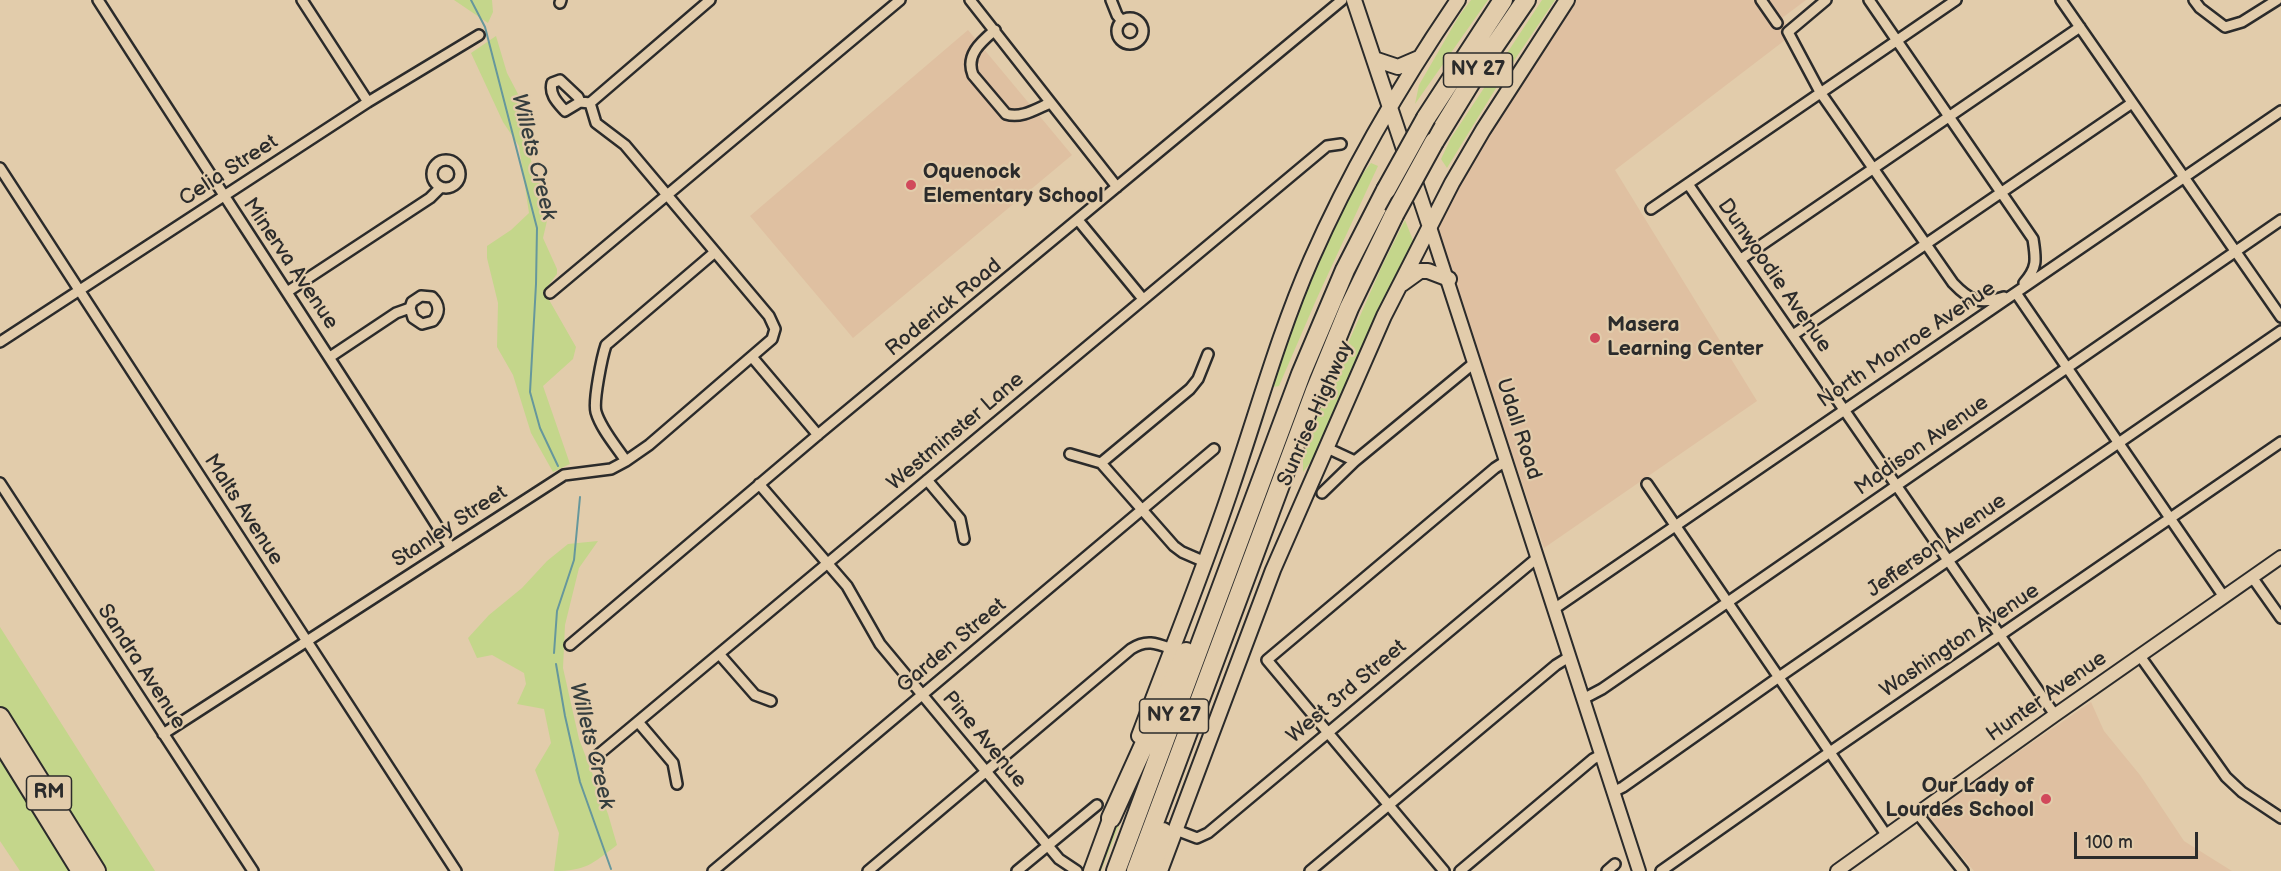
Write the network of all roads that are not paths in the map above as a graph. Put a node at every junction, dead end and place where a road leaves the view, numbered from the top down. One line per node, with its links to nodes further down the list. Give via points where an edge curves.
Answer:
1 (98, 0): 46 (street, Minerva Avenue)
2 (302, 0): 29 (street)
3 (710, 0): 32 (street)
4 (900, 0): 45 (street)
5 (970, 0): 23 (street)
6 (1111, 0): 20 (street)
7 (1342, 0): 43 (street, Roderick Road)
8 (1354, 0): 27 (main road, Udall Road)
9 (1458, 0): 26 (main road)
10 (1503, 0): 97 (highway, Sunrise Highway / NY 27, bridge, via 1426,118 1346,270 1309,353)
11 (1526, 0): 121 (highway, Sunrise Highway / NY 27, bridge, via 1434,142 1358,287 1323,370)
12 (1567, 0): 50 (main road, Sunrise Highway, via 1479,137)
13 (1761, 0): 21 (street)
14 (1826, 0): 28 (street, via 1788,32)
15 (1869, 0): 25 (street)
16 (1956, 0): 25 (street)
17 (2061, 0): 22 (street)
18 (2194, 0): 19 (street, via 2225,27 2251,17)
19 (2277, 0)
20 (1122, 21)
21 (1777, 23)
22 (2080, 27): 31 (street); 36 (street)
23 (995, 30): 33 (street); 33 (street, via 972,55 973,75 1006,114 1021,115)
24 (479, 35): 29 (street, Celia Street)
25 (1897, 41): 28 (street); 36 (street)
26 (1421, 57): 27 (main road, via 1398,67); 34 (main road)
27 (1374, 59): 34 (main road, Udall Road)
28 (1820, 92): 39 (street); 41 (street)
29 (368, 102): 46 (street, Celia Street)
30 (580, 102): 32 (street)
31 (2132, 102): 40 (street); 44 (street)
32 (590, 103): 45 (street, via 596,123 625,145)
33 (1050, 103): 43 (street)
34 (1389, 107): 50 (main road, Udall Road); 98 (main road, via 1338,203 1299,289)
35 (2281, 111): 40 (street, North Monroe Avenue)
36 (1949, 116): 39 (street); 44 (street)
37 (1341, 144): 61 (street, Westminster Lane, via 1327,146)
38 (0, 168): 57 (street, Malts Avenue)
39 (1874, 168): 51 (street); 54 (street)
40 (2184, 178): 52 (street); 60 (street, North Monroe Avenue)
41 (1688, 184): 47 (street); 54 (street, Dunwoodie Avenue)
42 (441, 187): 58 (street)
43 (1117, 187): 48 (street, Roderick Road)
44 (2001, 192): 51 (street); 60 (street, via 2033,239 2036,256 2034,271)
45 (667, 194): 53 (street); 59 (street)
46 (224, 196): 57 (street, Celia Street); 58 (street, Minerva Avenue)
47 (1651, 209)
48 (1078, 220): 61 (street); 73 (street, Roderick Road)
49 (2281, 220): 52 (street, Madison Avenue)
50 (1429, 224): 55 (street, Udall Road); 56 (main road, Sunrise Highway)
51 (1925, 244): 60 (street, via 1964,294 1987,303); 65 (street)
52 (2235, 251): 63 (street); 71 (street, Madison Avenue)
53 (715, 252): 69 (street, via 775,328 772,339); 79 (street, via 606,345 595,410)
54 (1741, 259): 65 (street, Dunwoodie Avenue)
55 (1449, 279): 56 (main road, via 1420,271); 70 (street, Udall Road)
56 (1396, 290): 76 (main road, Sunrise Highway)
57 (79, 291): 66 (street, Celia Street); 106 (street, Malts Avenue)
58 (287, 292): 68 (street, Minerva Avenue)
59 (550, 293)
60 (2016, 293): 71 (street); 72 (street, North Monroe Avenue)
61 (1143, 298): 83 (street, Westminster Lane)
62 (410, 308): 68 (street, via 396,313)
63 (2281, 317)
64 (2281, 331): 75 (street, Jefferson Avenue)
65 (1793, 335): 72 (street, Dunwoodie Avenue)
66 (0, 342)
67 (1208, 354): 82 (street, via 1190,389)
68 (330, 357): 93 (street, Minerva Avenue)
69 (752, 357): 73 (street); 79 (street, Stanley Street)
70 (1474, 363): 80 (street); 81 (street, Udall Road)
71 (2067, 368): 75 (street); 87 (street, Madison Avenue)
72 (1845, 409): 87 (street, Dunwoodie Avenue); 91 (street, North Monroe Avenue)
73 (818, 435): 85 (street, Roderick Road)
74 (2281, 442): 90 (street, Washington Avenue)
75 (2117, 444): 90 (street); 96 (street, Jefferson Avenue)
76 (1327, 448): 80 (street); 134 (main road, Sunrise Highway, via 1262,597)
77 (1214, 449): 89 (street, Garden Street)
78 (1070, 454): 82 (street)
79 (626, 461): 93 (street, Stanley Street, via 611,469 564,475)
80 (1355, 461): 88 (street)
81 (1506, 461): 95 (street, Udall Road); 119 (street, via 1267,660)
82 (1101, 463): 89 (street)
83 (927, 480): 92 (street, via 960,519); 99 (street, Westminster Lane)
84 (0, 483): 120 (street, Sandra Avenue)
85 (759, 484): 99 (street, Pine Avenue); 107 (street, Roderick Road)
86 (1647, 484): 91 (street)
87 (1897, 485): 96 (street, Dunwoodie Avenue); 102 (street, Madison Avenue)
88 (1322, 493)
89 (1142, 509): 98 (street, via 1178,549); 113 (street, Garden Street)
90 (2169, 519): 101 (street); 105 (street, Washington Avenue)
91 (1676, 527): 102 (street); 103 (street, North Monroe Avenue)
92 (964, 539)
93 (451, 548): 106 (street, Stanley Street)
94 (2281, 557): 100 (street, Hunter Avenue)
95 (1537, 558): 103 (street, Udall Road); 119 (street, West 3rd Street)
96 (1948, 560): 105 (street, Dunwoodie Avenue); 112 (street, Jefferson Avenue)
97 (1231, 561): 132 (highway, via 1197,626); 147 (highway, Sunrise Highway / NY 27)
98 (1205, 562): 108 (main road)
99 (828, 564): 109 (street, Westminster Lane); 113 (street, Pine Avenue, via 856,600 880,644)
100 (2252, 577): 101 (street, Hunter Avenue); 104 (street)
101 (2223, 597): 110 (street, Hunter Avenue)
102 (1727, 602): 112 (street); 114 (street, Madison Avenue)
103 (1554, 609): 111 (street, Udall Road)
104 (2281, 618)
105 (2000, 636): 116 (street, Dunwoodie Avenue); 123 (street, Washington Avenue)
106 (307, 641): 120 (street, Stanley Street); 141 (street, Malts Avenue)
107 (570, 645)
108 (1172, 649): 126 (street, via 1150,642 1131,649); 132 (main road)
109 (720, 655): 115 (street, via 755,695); 118 (street, Westminster Lane)
110 (2140, 656): 116 (street, Hunter Avenue); 133 (street, via 2226,777)
111 (1569, 657): 114 (street, Udall Road); 130 (street)
112 (1779, 677): 123 (street); 128 (street, Jefferson Avenue)
113 (923, 694): 126 (street, Pine Avenue); 142 (street, Garden Street)
114 (1583, 699): 125 (street, Udall Road)
115 (771, 701)
116 (2055, 715): 131 (street, Hunter Avenue)
117 (0, 717): 139 (highway, RM)
118 (639, 723): 124 (street, Westminster Lane); 127 (street, via 673,763)
119 (1328, 732): 130 (street); 134 (street, West 3rd Street, via 1204,836 1192,837)
120 (163, 734): 140 (street, Sandra Avenue)
121 (1187, 737): 148 (highway, Sunrise Highway / NY 27); 149 (highway)
122 (0, 740): 138 (highway, RM)
123 (1830, 752): 135 (street); 156 (street, Washington Avenue)
124 (598, 755)
125 (1601, 755): 128 (street, Udall Road); 153 (street)
126 (987, 771): 136 (street, Pine Avenue); 143 (street)
127 (677, 784)
128 (1613, 792): 155 (street, Udall Road)
129 (1097, 805): 136 (street)
130 (1389, 805): 151 (street); 152 (street)
131 (1917, 813): 135 (street, Hunter Avenue); 158 (street)
132 (1111, 818): 146 (main road)
133 (2281, 818)
134 (1176, 830): 150 (main road, Sunrise Highway)
135 (1887, 836): 157 (street, Hunter Avenue)
136 (1048, 845): 144 (street); 145 (street, Pine Avenue, via 1063,863)
137 (1615, 864): 154 (street)
138 (81, 871)
139 (96, 871)
140 (253, 871)
141 (456, 871)
142 (713, 871)
143 (868, 871)
144 (1017, 871)
145 (1077, 871)
146 (1091, 871)
147 (1116, 871)
148 (1136, 871)
149 (1151, 871)
150 (1160, 871)
151 (1310, 871)
152 (1444, 871)
153 (1460, 871)
154 (1607, 871)
155 (1639, 871)
156 (1661, 871)
157 (1837, 871)
158 (1963, 871)

